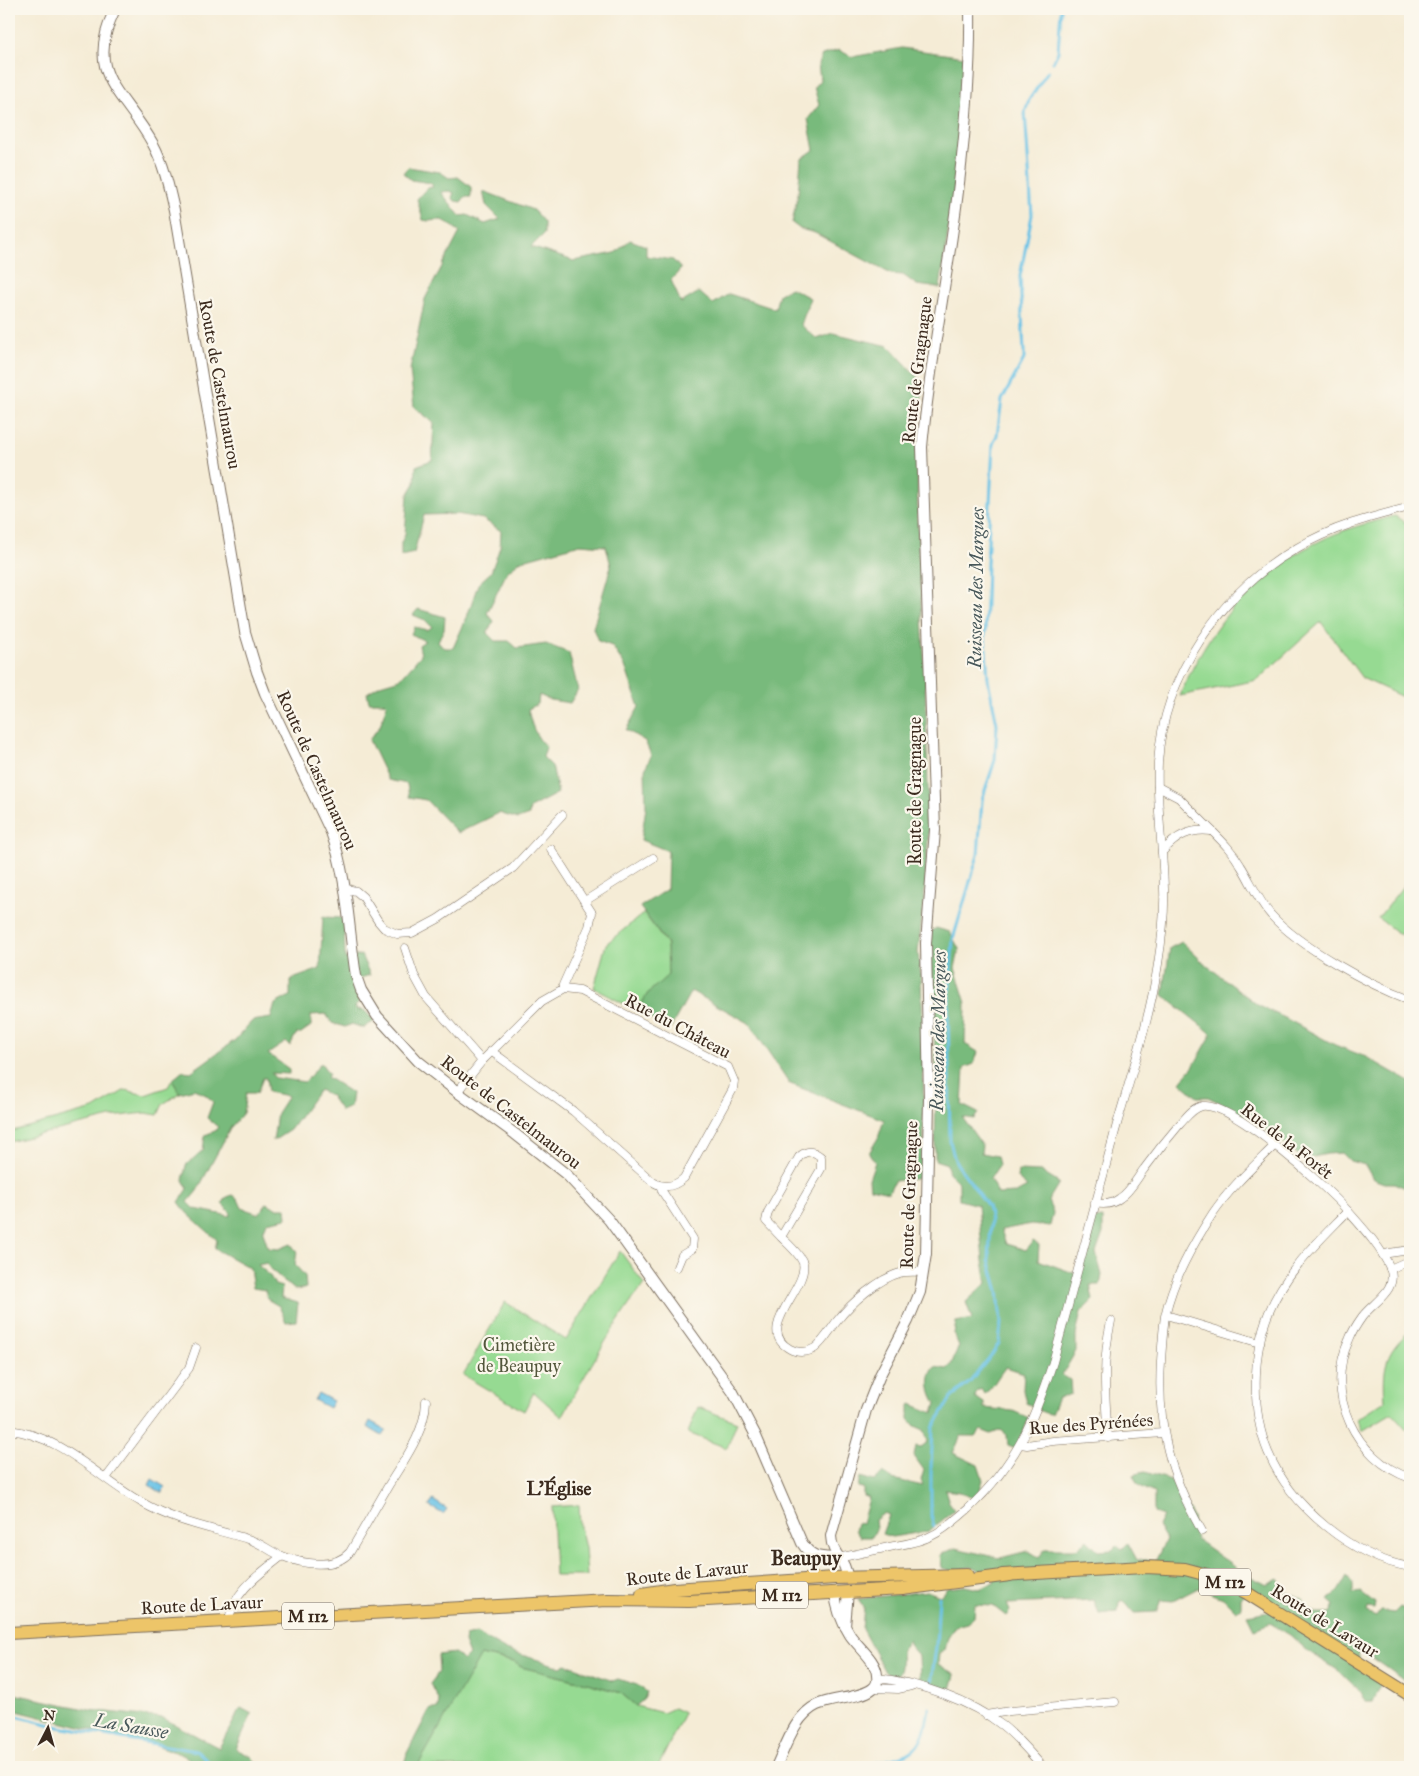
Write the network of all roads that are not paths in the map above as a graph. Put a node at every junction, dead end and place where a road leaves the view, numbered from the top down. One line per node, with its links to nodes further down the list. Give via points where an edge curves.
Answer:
1 (115, 9): 10 (street, Route de Castelmaurou, via 104,42 103,64 114,87 154,145 168,182 245,632 266,693 331,832)
2 (970, 9): 28 (street, Route de Gragnague, via 967,110 959,184 922,447 935,830 926,943 929,1099 927,1233)
3 (1410, 507): 4 (street, via 1336,529 1297,548 1259,575 1225,608 1208,629 1176,687 1162,739)
4 (1158, 787): 6 (street, via 1179,798); 8 (street)
5 (562, 814): 10 (street, via 514,868 412,933 397,934 384,928 363,897)
6 (1212, 830): 8 (street, via 1190,831 1171,842); 14 (street, via 1228,847 1259,899 1292,933 1341,966)
7 (551, 849): 11 (street)
8 (1162, 852): 20 (street, via 1164,907 1158,964)
9 (653, 858): 11 (street)
10 (346, 889): 17 (street, Route de Castelmaurou, via 356,976 367,1002 418,1061)
11 (585, 901): 13 (street, via 592,913)
12 (405, 948): 16 (street, via 414,976 426,997)
13 (563, 989): 15 (street, via 542,1001); 19 (street, Rue du Château, via 580,991 728,1067 732,1074 732,1089 684,1178 670,1187)
14 (1410, 1000)
15 (491, 1051): 16 (street); 19 (street, via 573,1111)
16 (482, 1060): 17 (street)
17 (457, 1092): 42 (street, Route de Castelmaurou, via 567,1175 609,1220 732,1392 755,1434 807,1551 820,1557)
18 (1274, 1146): 20 (street, Rue de la Forêt, via 1225,1113 1202,1106 1189,1114 1168,1138 1125,1195 1110,1203); 21 (street, Rue de la Forêt); 29 (street, via 1223,1200 1203,1229 1181,1270)
19 (661, 1187): 26 (street, via 693,1240 692,1249 682,1255)
20 (1095, 1203): 37 (street, via 1053,1362 1038,1408)
21 (1348, 1211): 24 (street, Rue de la Forêt); 31 (street, via 1284,1282 1268,1313)
22 (781, 1237): 22 (street, via 821,1169 820,1157 816,1153 809,1151 799,1157 768,1212 766,1221); 28 (street, via 801,1259 803,1273 781,1315 779,1339 800,1352 814,1349 849,1308 890,1277 911,1271)
23 (1410, 1250): 24 (street, via 1389,1252)
24 (1383, 1256): 27 (street, Rue de la Forêt)
25 (1410, 1260): 27 (street)
26 (677, 1267)
27 (1390, 1269): 39 (street, via 1389,1288 1363,1316 1349,1340 1342,1366 1342,1400 1347,1418 1365,1447 1384,1465)
28 (923, 1272): 42 (street, Route de Gragnague, via 920,1292 866,1410 831,1536)
29 (1166, 1315): 31 (street); 35 (street, via 1160,1380)
30 (1111, 1321): 36 (street, via 1104,1377)
31 (1260, 1343): 43 (street, via 1256,1390 1258,1413 1268,1452 1287,1484 1314,1516 1339,1536 1376,1557)
32 (196, 1348): 38 (street, via 189,1368)
33 (426, 1401): 41 (street, via 421,1430 346,1557 334,1563 306,1562)
34 (9, 1430): 38 (street, via 42,1438)
35 (1163, 1433): 36 (street, Rue des Pyrénées); 40 (street, via 1183,1496)
36 (1108, 1438): 37 (street, Rue des Pyrénées)
37 (1021, 1444): 42 (street, via 982,1495 930,1537)
38 (106, 1478): 41 (street, via 140,1502 168,1516 255,1541)
39 (1410, 1478)
40 (1202, 1531)
41 (282, 1556): 49 (street, via 250,1583 232,1607)
42 (838, 1558): 45 (street, Route de Gragnague); 46 (street, Route de Gragnague, via 845,1564)
43 (1410, 1567)
44 (1010, 1575): 46 (main road, Route de Lavaur / M 112); 47 (main road, Route de Lavaur / M 112, via 902,1589); 54 (main road, Route de Lavaur / M 112, via 1144,1567 1185,1569 1220,1579)
45 (834, 1578): 46 (main road, Route de Lavaur / M 112); 47 (main road); 48 (main road, Route de Lavaur / M 112, via 674,1589)
46 (848, 1578): 47 (main road)
47 (842, 1592): 48 (main road, Route de Lavaur / M 112, via 690,1601); 51 (street, via 845,1626 873,1665)
48 (608, 1600): 49 (main road, Route de Lavaur / M 112)
49 (228, 1621): 50 (main road, Route de Lavaur / M 112)
50 (9, 1633)
51 (878, 1678): 52 (street); 53 (street)
52 (913, 1686): 53 (street); 56 (street, via 938,1692)
53 (873, 1688): 57 (street, via 824,1702 806,1712)
54 (1410, 1695)
55 (1115, 1702): 56 (street)
56 (986, 1714): 58 (street, via 1015,1737)
57 (776, 1767)
58 (1043, 1767)

